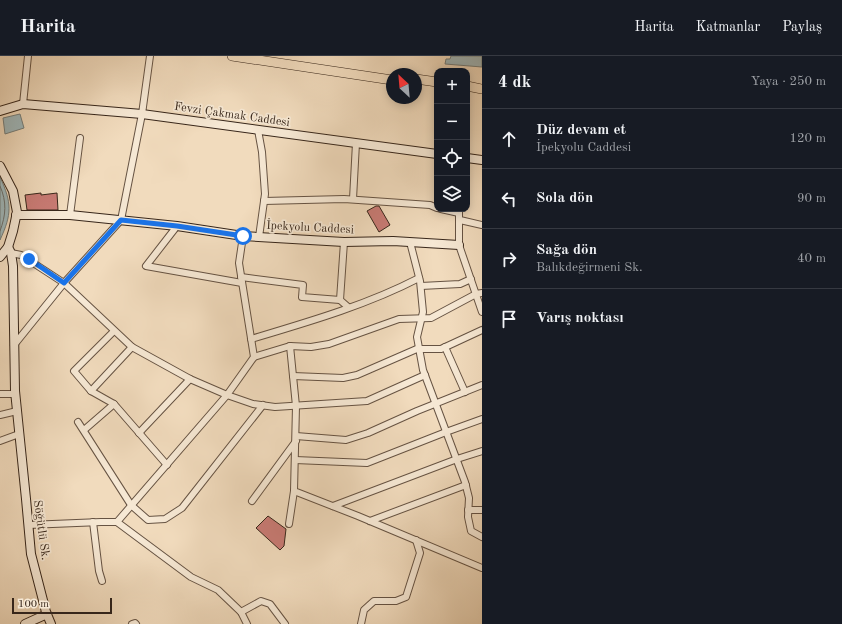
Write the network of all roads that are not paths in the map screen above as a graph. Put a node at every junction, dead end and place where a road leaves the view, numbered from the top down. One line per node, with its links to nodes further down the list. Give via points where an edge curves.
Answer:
1 (28, 56): 15 (street)
2 (150, 56): 17 (street)
3 (232, 56): 6 (main road)
4 (265, 56): 5 (main road)
5 (386, 74)
6 (386, 79)
7 (422, 80): 8 (main road)
8 (434, 82)
9 (422, 85): 10 (main road)
10 (434, 87)
11 (470, 87): 12 (main road)
12 (482, 89)
13 (470, 91): 14 (main road)
14 (482, 93)
15 (23, 104): 16 (street); 17 (street, Fevzi Çakmak Caddesi)
16 (0, 111)
17 (142, 114): 18 (street, Fevzi Çakmak Caddesi); 31 (street)
18 (258, 130): 20 (street, Fevzi Çakmak Caddesi); 26 (street, via 262,152)
19 (80, 138): 30 (street)
20 (356, 143): 21 (street, Fevzi Çakmak Caddesi); 25 (street)
21 (434, 154)
22 (470, 158): 23 (street)
23 (482, 160)
24 (0, 166): 29 (street, via 16,203)
25 (353, 199): 26 (street); 27 (street)
26 (264, 201): 36 (street)
27 (434, 207)
28 (459, 212): 32 (street)
29 (16, 215): 30 (street, İpekyolu Caddesi); 40 (street)
30 (70, 215): 31 (street, İpekyolu Caddesi)
31 (121, 220): 34 (street, İpekyolu Caddesi); 45 (street)
32 (460, 220): 33 (street); 39 (street)
33 (482, 225)
34 (177, 226): 35 (street, İpekyolu Caddesi); 44 (street, via 146,266)
35 (243, 236): 36 (street, İpekyolu Caddesi); 44 (street, via 239,263)
36 (259, 237): 37 (street, İpekyolu Caddesi)
37 (344, 242): 38 (street, İpekyolu Caddesi); 48 (street)
38 (410, 242): 39 (street, İpekyolu Caddesi); 42 (street)
39 (459, 245): 43 (street)
40 (10, 250): 41 (street); 45 (street); 55 (street, Söğütlü Sk., via 13,266)
41 (0, 257)
42 (419, 278): 46 (street); 49 (street)
43 (471, 279): 46 (street, via 460,284); 47 (street)
44 (242, 280): 48 (street, via 303,285 302,297); 54 (street)
45 (64, 283): 53 (street); 55 (street)
46 (421, 286): 51 (street)
47 (479, 293): 50 (street); 51 (street, via 431,318)
48 (340, 300): 49 (street)
49 (348, 307): 54 (street)
50 (482, 312)
51 (422, 317): 56 (street, via 399,319 329,344 311,347); 59 (street, via 417,337)
52 (482, 330): 58 (street)
53 (114, 331): 57 (street); 65 (street, via 74,371)
54 (251, 339): 60 (street)
55 (14, 345): 68 (street, Söğütlü Sk.)
56 (290, 346): 60 (street); 62 (street)
57 (132, 347): 63 (street); 65 (street)
58 (445, 347): 59 (street); 66 (street)
59 (419, 349): 61 (street); 62 (street, via 357,376)
60 (254, 357): 69 (street)
61 (425, 375): 71 (street); 73 (street, via 367,402)
62 (293, 376): 73 (street)
63 (190, 380): 69 (street); 80 (street)
64 (482, 385): 66 (street)
65 (91, 391): 70 (street)
66 (464, 392): 71 (street)
67 (0, 394): 68 (street)
68 (15, 394): 74 (street, Söğütlü Sk.)
69 (227, 395): 72 (street); 87 (street)
70 (114, 404): 78 (street); 80 (street)
71 (436, 404): 79 (street); 82 (street, via 346,440)
72 (263, 406): 73 (street); 91 (street, via 182,508 165,519 148,520)
73 (296, 406): 82 (street)
74 (17, 411): 75 (street); 81 (street, Söğütlü Sk.)
75 (0, 415)
76 (482, 419): 79 (street)
77 (78, 422): 78 (street)
78 (84, 430): 91 (street)
79 (446, 432): 85 (street); 86 (street, via 367,463)
80 (139, 433): 87 (street)
81 (19, 434): 83 (street); 99 (street, Söğütlü Sk.)
82 (296, 438): 86 (street); 90 (street)
83 (0, 441)
84 (482, 451): 85 (street)
85 (457, 459): 88 (street); 92 (street)
86 (295, 460): 89 (street)
87 (167, 465): 91 (street)
88 (466, 485): 93 (street); 95 (street)
89 (294, 491): 92 (street); 98 (street)
90 (252, 501)
91 (132, 506): 97 (street)
92 (334, 506): 95 (street)
93 (468, 510): 94 (street); 100 (street, via 472,531)
94 (482, 510)
95 (370, 521): 101 (street)
96 (93, 522): 97 (street); 99 (street); 103 (street)
97 (117, 522): 104 (street, via 191,578 218,590)
98 (289, 524)
99 (28, 525): 105 (street, Söğütlü Sk., via 31,554)
100 (482, 537)
101 (416, 540): 102 (street); 112 (street, via 420,553 406,597 396,601 374,600 364,610)
102 (482, 568)
103 (102, 581)
104 (240, 612): 110 (street); 111 (street, via 261,601 270,604)
105 (46, 614): 106 (street); 107 (street, Söğütlü Sk.)
106 (24, 624)
107 (51, 624)
108 (132, 624): 109 (street)
109 (136, 624)
110 (247, 624)
111 (285, 624)
112 (361, 624)

